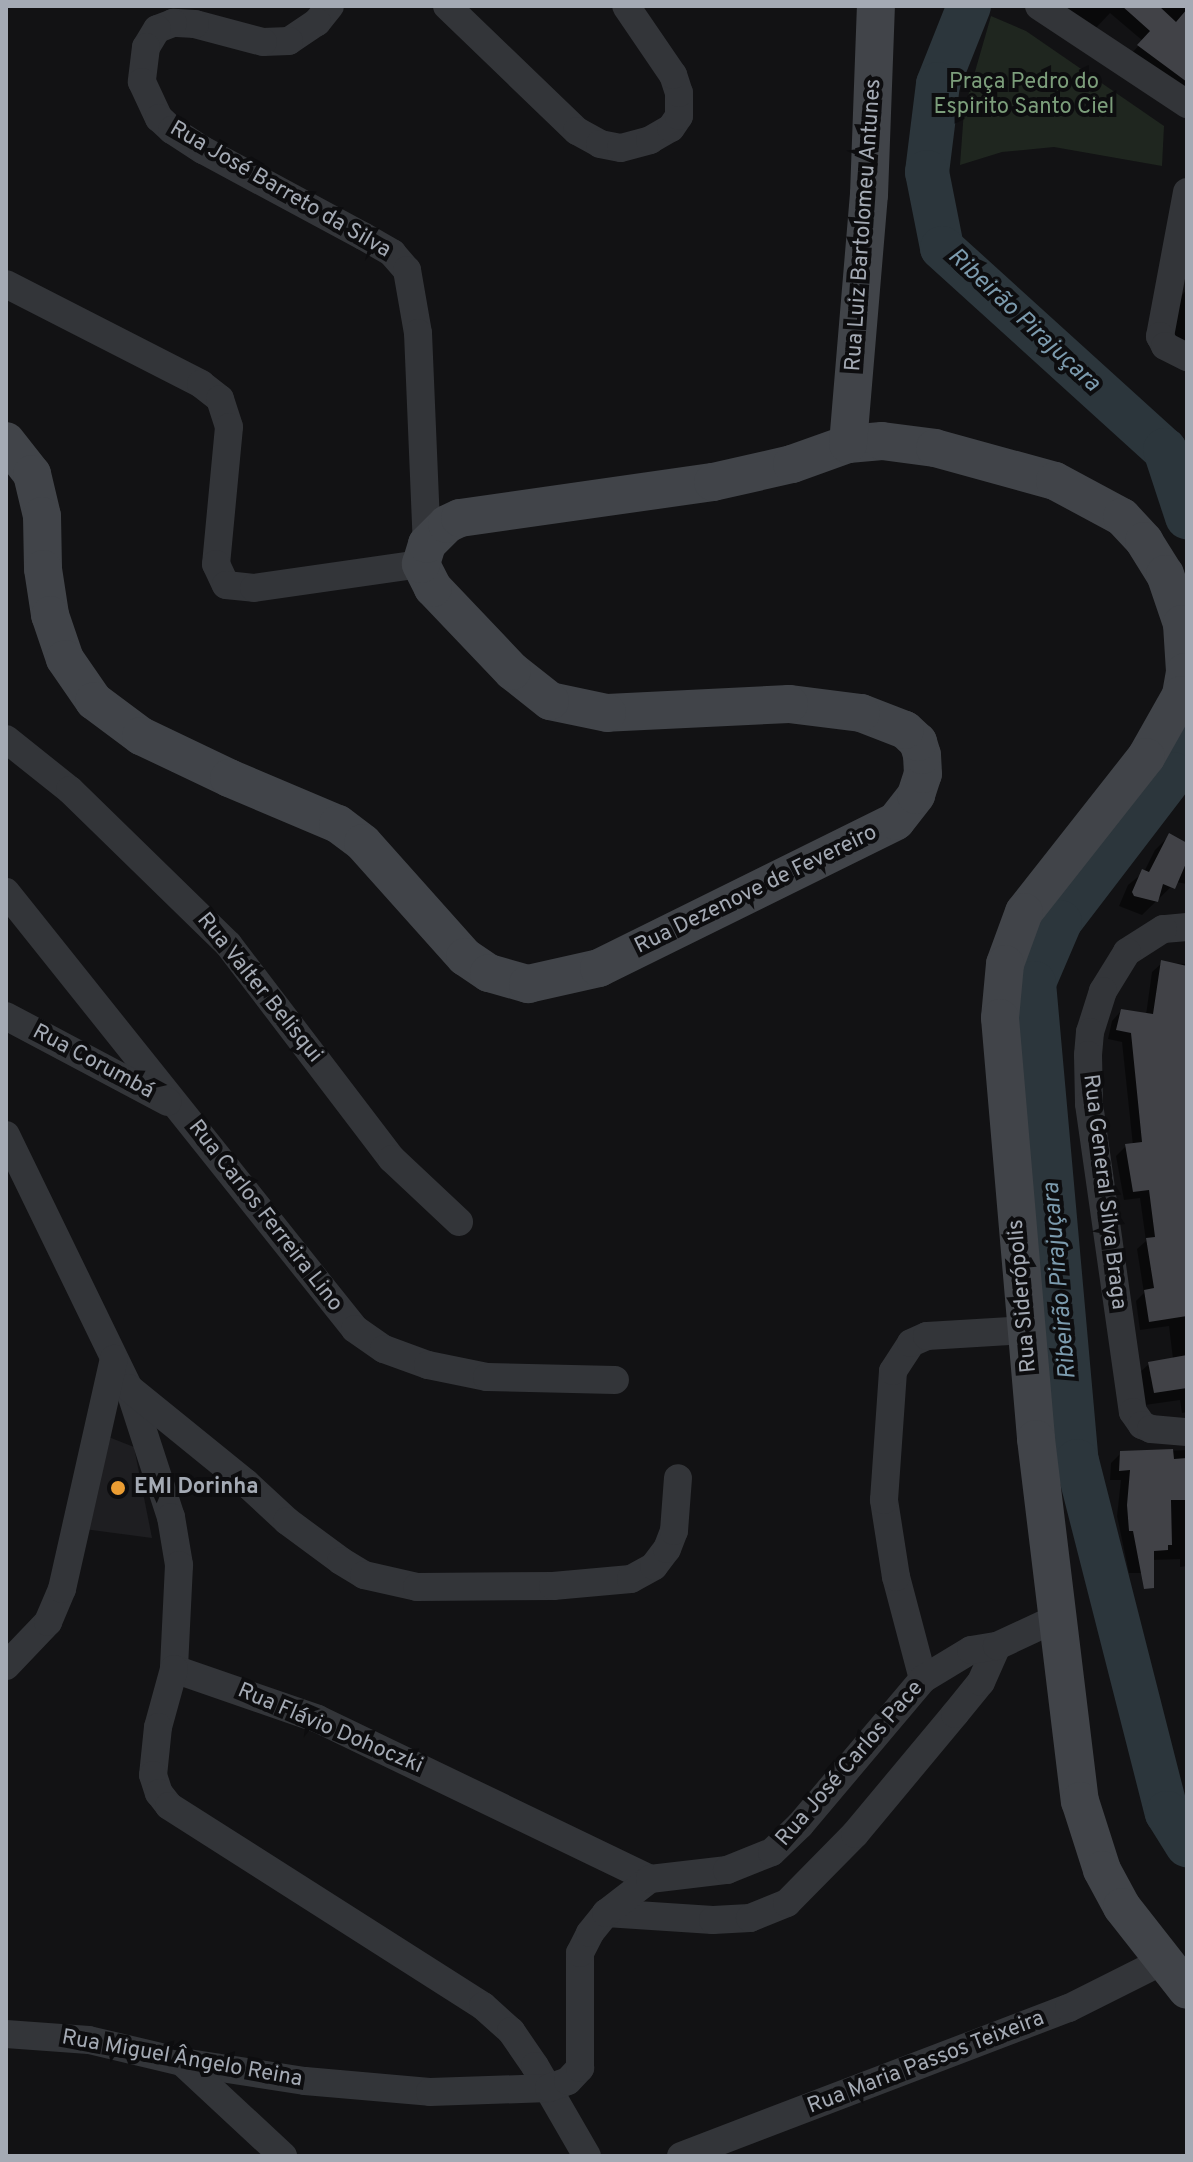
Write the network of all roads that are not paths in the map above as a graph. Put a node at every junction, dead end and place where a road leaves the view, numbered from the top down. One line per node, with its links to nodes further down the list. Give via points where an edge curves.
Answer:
1 (330, 6): 12 (street, Rua José Barreto da Silva, via 289,41 263,42 195,24 157,29 146,47 142,82 159,118 172,130 392,253 407,270 418,333)
2 (447, 6): 3 (street, via 577,131 621,148 650,140 671,128 679,116 673,75)
3 (626, 6)
4 (876, 6): 11 (street, Rua Luiz Bartolomeu Antunes, via 869,195)
5 (1039, 6): 6 (street)
6 (1187, 104)
7 (1187, 192): 9 (street, via 1160,329 1161,340)
8 (6, 284): 12 (street, via 201,384 220,399 229,427 216,564 226,585 268,587)
9 (1178, 353)
10 (6, 441): 12 (street, Rua Dezenove de Fevereiro, via 32,474 55,629 65,659 94,701 141,736 338,824 363,843 465,957 511,982 528,984 599,968 896,821 916,795 923,774 918,742 896,725 861,713 789,704 607,713 550,701 453,613 433,588)
11 (848, 444): 12 (street, via 792,464 713,482 460,518 447,524); 13 (street, via 882,441 935,448 1055,481 1091,497 1122,517 1144,541 1165,574)
12 (424, 554)
13 (1184, 625): 21 (street, Rua Siderópolis, via 1185,672 1173,715 1024,912 1005,964 1000,1018)
14 (6, 739): 20 (street, Rua Valter Belisqui, via 70,790 228,944 392,1159)
15 (6, 892): 18 (street, Rua Carlos Ferreira Lino)
16 (1187, 927): 25 (street, Rua General Silva Braga, via 1163,929 1127,952 1103,991 1090,1032 1089,1104 1133,1412 1151,1429)
17 (6, 1016): 18 (street, Rua Corumbá)
18 (180, 1108): 23 (street, Rua Carlos Ferreira Lino, via 327,1297 355,1329 384,1349 487,1377)
19 (6, 1135): 22 (street)
20 (459, 1222)
21 (1027, 1330): 27 (street, Rua Siderópolis); 31 (street, via 918,1339 893,1371 884,1500 896,1577)
22 (114, 1359): 24 (street); 29 (street, via 59,1598 48,1622)
23 (615, 1380)
24 (129, 1388): 26 (street, via 341,1561 364,1575 417,1587 553,1586 631,1579 654,1566 667,1549 674,1531); 30 (street, via 171,1517 179,1565)
25 (1187, 1432)
26 (678, 1478)
27 (1057, 1618): 28 (street, Rua José Carlos Pace); 34 (street, Rua Siderópolis, via 1080,1801 1102,1870 1122,1907)
28 (997, 1646): 31 (street, Rua José Carlos Pace, via 971,1650); 33 (street, via 981,1682 955,1714 855,1834 787,1903 760,1916 725,1920)
29 (6, 1666)
30 (174, 1669): 32 (street, Rua Flávio Dohoczki, via 318,1719); 38 (street, via 158,1727 153,1775 169,1806 483,2006 511,2031)
31 (923, 1679): 32 (street, Rua José Carlos Pace, via 772,1852 727,1870)
32 (650, 1879): 33 (street)
33 (606, 1913): 38 (street, via 580,1953 580,2068 568,2081)
34 (1165, 1960): 35 (street, Rua Siderópolis); 41 (street, Rua Maria Passos Teixeira, via 1069,2008)
35 (1187, 1990)
36 (6, 2034): 37 (street, Rua Miguel Ângelo Reina, via 89,2040)
37 (182, 2062): 38 (street, Rua Miguel Ângelo Reina, via 305,2081 430,2092); 39 (street)
38 (549, 2088): 40 (street)
39 (283, 2156)
40 (587, 2156)
41 (681, 2156)

